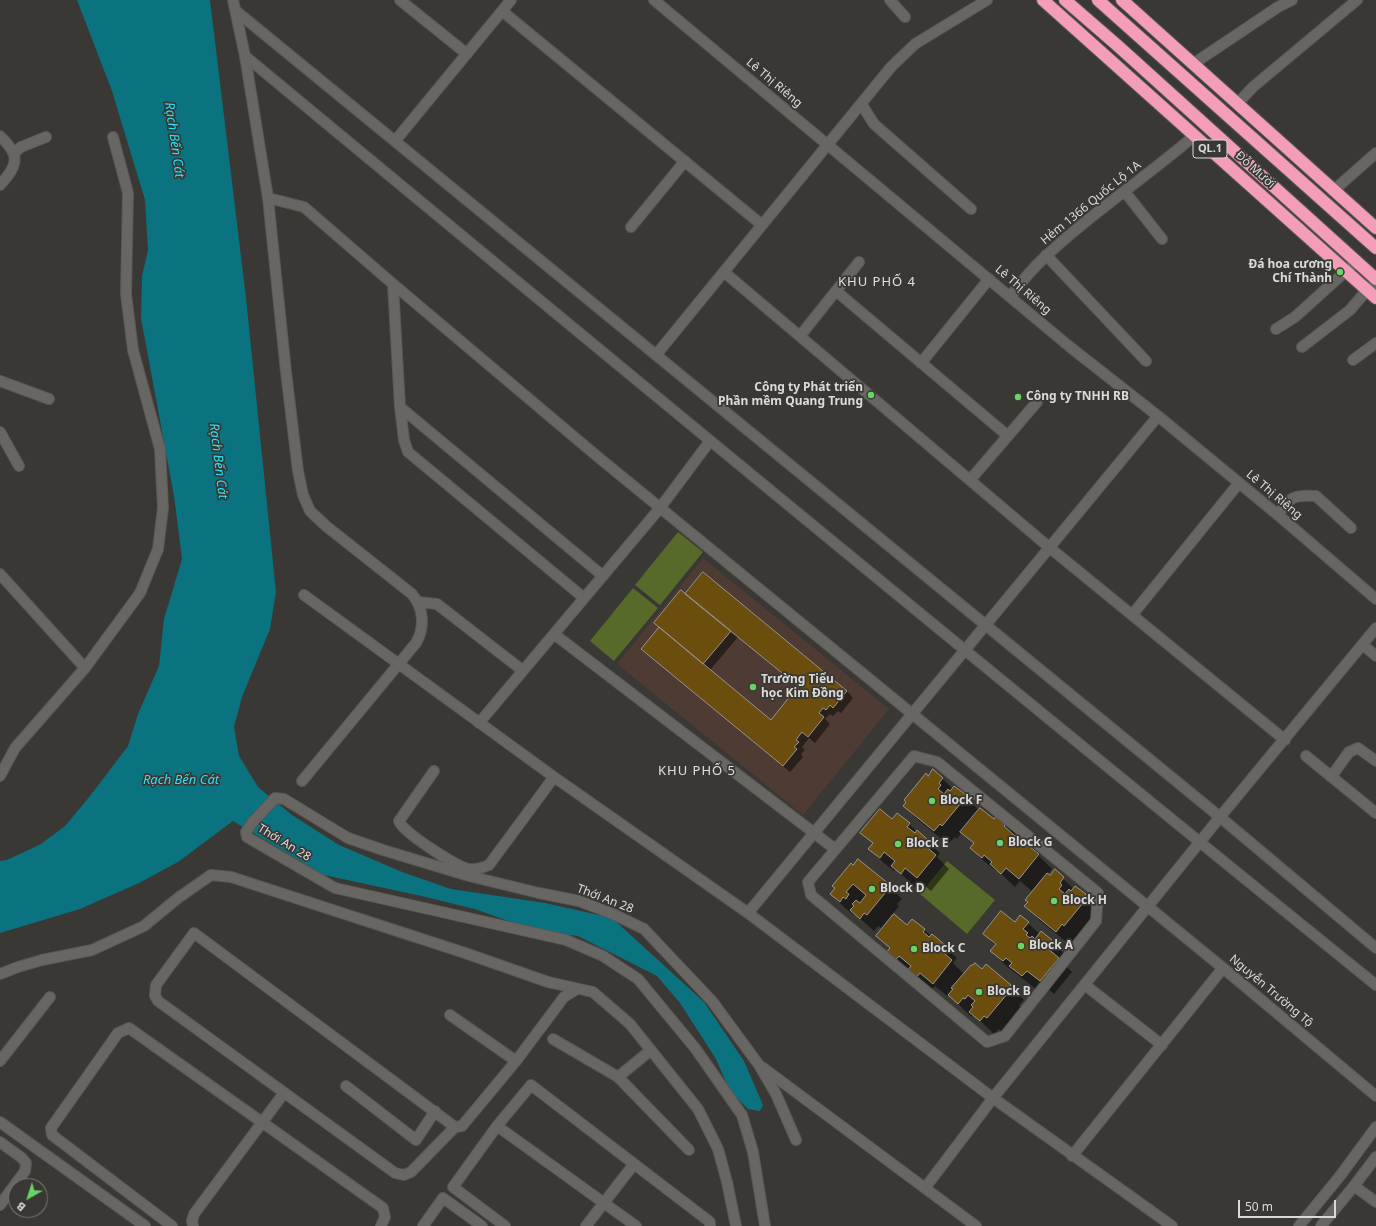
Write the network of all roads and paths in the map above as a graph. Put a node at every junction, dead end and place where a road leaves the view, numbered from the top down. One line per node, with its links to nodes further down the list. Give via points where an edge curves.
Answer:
1 (233, 0): 13 (street)
2 (400, 0): 16 (street)
3 (511, 0): 14 (street)
4 (654, 0): 26 (street, Lê Thị Riêng)
5 (890, 0): 15 (street)
6 (987, 0): 20 (street, via 914,44 891,67)
7 (1043, 0): 21 (highway, Đỗ Mười / QL.1)
8 (1065, 0): 41 (highway, Đỗ Mười / QL.1)
9 (1098, 0): 39 (highway, Đỗ Mười)
10 (1122, 0): 18 (highway)
11 (1292, 0): 18 (street)
12 (1357, 0): 19 (street, via 1253,87)
13 (236, 11): 17 (street); 25 (street)
14 (502, 11): 16 (street); 29 (street)
15 (905, 17)
16 (467, 54): 25 (street)
17 (244, 56): 33 (street); 66 (street)
18 (1193, 64): 19 (highway)
19 (1237, 104): 31 (highway)
20 (862, 105): 26 (street); 34 (street, via 874,124)
21 (1195, 135): 32 (street, Hẻm 1366 Quốc Lộ 1A); 43 (highway, Đỗ Mười / QL.1)
22 (0, 136): 27 (street)
23 (46, 137): 27 (street, via 21,147)
24 (113, 137): 88 (street, via 128,192 126,294 132,342 160,449 163,508 158,549 140,593)
25 (395, 141): 55 (street)
26 (828, 145): 35 (street); 45 (street, Lê Thị Riêng)
27 (14, 153): 30 (street, via 12,172)
28 (1376, 153): 31 (street)
29 (685, 161): 35 (street); 36 (street)
30 (0, 185)
31 (1333, 191): 37 (highway)
32 (1125, 192): 38 (street); 40 (street, Hẻm 1366 Quốc Lộ 1A)
33 (268, 198): 47 (street, Nguyễn Trường Tộ, via 304,206); 79 (street, via 286,372 303,495 316,516 412,594)
34 (971, 209)
35 (762, 225): 44 (street)
36 (631, 227)
37 (1376, 228)
38 (1162, 239)
39 (1376, 248)
40 (1046, 256): 50 (street, Hẻm 1366 Quốc Lộ 1A); 57 (street)
41 (1357, 261): 43 (street); 46 (highway, Đỗ Mười / QL.1)
42 (859, 262): 49 (street)
43 (1346, 271): 48 (highway, Đỗ Mười / QL.1); 51 (street, via 1295,317)
44 (724, 272): 52 (street); 55 (street)
45 (989, 279): 50 (street, Lê Thị Riêng); 58 (street)
46 (1376, 279)
47 (393, 284): 62 (street); 70 (street, Nguyễn Trường Tộ)
48 (1373, 290): 54 (street)
49 (836, 291): 52 (street); 58 (street)
50 (1010, 297): 63 (street, Lê Thị Riêng)
51 (1276, 329)
52 (800, 336): 68 (street)
53 (1376, 343): 56 (street)
54 (1302, 347)
55 (656, 355): 81 (street)
56 (1353, 360)
57 (1146, 361)
58 (922, 363): 65 (street)
59 (0, 382): 60 (street)
60 (49, 399)
61 (1037, 402): 65 (street)
62 (400, 407): 75 (street); 77 (street, via 408,452)
63 (1158, 416): 69 (street, Lê Thị Riêng); 73 (street)
64 (0, 432): 67 (street)
65 (1008, 436): 68 (street)
66 (710, 441): 70 (street); 85 (street)
67 (20, 466)
68 (970, 480): 73 (street)
69 (1239, 483): 71 (street, Lê Thị Riêng); 80 (street)
70 (660, 508): 75 (street); 90 (street, Nguyễn Trường Tộ)
71 (1278, 515): 72 (street, via 1288,501 1301,495 1316,496); 78 (street, Lê Thị Riêng)
72 (1351, 528)
73 (1050, 548): 80 (street); 81 (street)
74 (0, 574): 88 (street)
75 (603, 576): 77 (street)
76 (304, 595): 87 (street)
77 (584, 598): 83 (street)
78 (1376, 599)
79 (418, 602): 87 (street, via 422,622 421,634); 89 (street, via 437,604)
80 (1132, 615): 92 (street)
81 (985, 625): 85 (street); 101 (street)
82 (1376, 628): 84 (street)
83 (554, 634): 89 (street); 102 (street)
84 (1363, 645): 86 (street); 92 (street)
85 (965, 650): 90 (street); 103 (street)
86 (1376, 656)
87 (399, 665): 91 (street); 99 (street)
88 (85, 668): 96 (street, via 15,748)
89 (522, 670): 91 (street)
90 (913, 714): 102 (street); 105 (street, Nguyễn Trường Tộ)
91 (479, 723): 97 (street)
92 (1285, 740): 101 (street)
93 (1306, 756): 98 (street)
94 (1376, 761): 98 (street, via 1358,748 1349,752)
95 (434, 771): 97 (street, via 399,821 400,824 441,855 462,867 476,869 489,865)
96 (0, 776)
97 (554, 777): 106 (street)
98 (1331, 777): 100 (street)
99 (302, 781)
100 (1376, 813)
101 (1220, 817): 103 (street); 107 (street)
102 (815, 832): 104 (street); 106 (street)
103 (1200, 843): 105 (street); 111 (street)
104 (835, 848): 104 (street, via 914,756 936,762 1098,894 1096,921 1005,1036 986,1042 811,895 808,882)
105 (1148, 907): 108 (street, Nguyễn Trường Tộ); 110 (street)
106 (748, 913): 125 (street)
107 (1376, 948)
108 (1223, 968): 116 (street); 124 (street, Nguyễn Trường Tộ)
109 (0, 974): 112 (street, via 42,960 92,950 144,926 211,875 231,876 548,982)
110 (1085, 985): 116 (street); 125 (street)
111 (1376, 985)
112 (577, 989): 117 (street, via 593,992 630,1024); 119 (street, via 564,997)
113 (50, 997): 118 (street)
114 (450, 1015): 119 (street)
115 (553, 1040): 121 (street)
116 (1162, 1045): 135 (street)
117 (651, 1050): 121 (street); 154 (street, via 698,1109 718,1149)
118 (0, 1061)
119 (516, 1061): 130 (street, via 462,1126)
120 (759, 1065): 132 (street, Thới An 28, via 776,1094); 139 (street); 155 (street, Thới An 28, via 712,1001 644,930 613,914 579,900 469,876 355,841 329,828 284,799 275,798 246,832 247,836 335,888 566,940 603,956 638,979 695,1048 742,1115 753,1152)
121 (618, 1077): 134 (street)
122 (346, 1086): 126 (street, via 416,1140)
123 (284, 1093): 126 (street, via 158,1002 154,996 156,985 194,932); 128 (street); 130 (street, via 395,1173 404,1175 411,1172)
124 (1376, 1096)
125 (993, 1098): 135 (street); 139 (street)
126 (435, 1111): 130 (street)
127 (0, 1122): 145 (street)
128 (262, 1123): 143 (street, via 194,1214); 146 (street, via 129,1028 118,1033 51,1128 52,1135); 147 (street, via 383,1208 385,1217)
129 (497, 1126): 137 (street, via 530,1084); 140 (street); 150 (street, via 453,1187)
130 (455, 1127)
131 (1376, 1127): 157 (street)
132 (796, 1140)
133 (0, 1142): 142 (street, via 26,1163 25,1170)
134 (689, 1150)
135 (1072, 1156): 144 (street)
136 (1376, 1157): 138 (street)
137 (634, 1164): 140 (street); 153 (street, via 710,1222)
138 (1354, 1186): 141 (street); 158 (street)
139 (925, 1188): 156 (street)
140 (603, 1202): 151 (street); 152 (street)
141 (1376, 1202)
142 (0, 1205)
143 (190, 1224)
144 (1169, 1225)
145 (145, 1226)
146 (172, 1226)
147 (381, 1226)
148 (423, 1226): 149 (street, via 443,1198)
149 (482, 1226)
150 (505, 1226)
151 (586, 1226)
152 (636, 1226)
153 (710, 1226)
154 (736, 1226)
155 (765, 1226)
156 (976, 1226)
157 (1299, 1226)
158 (1321, 1226)

